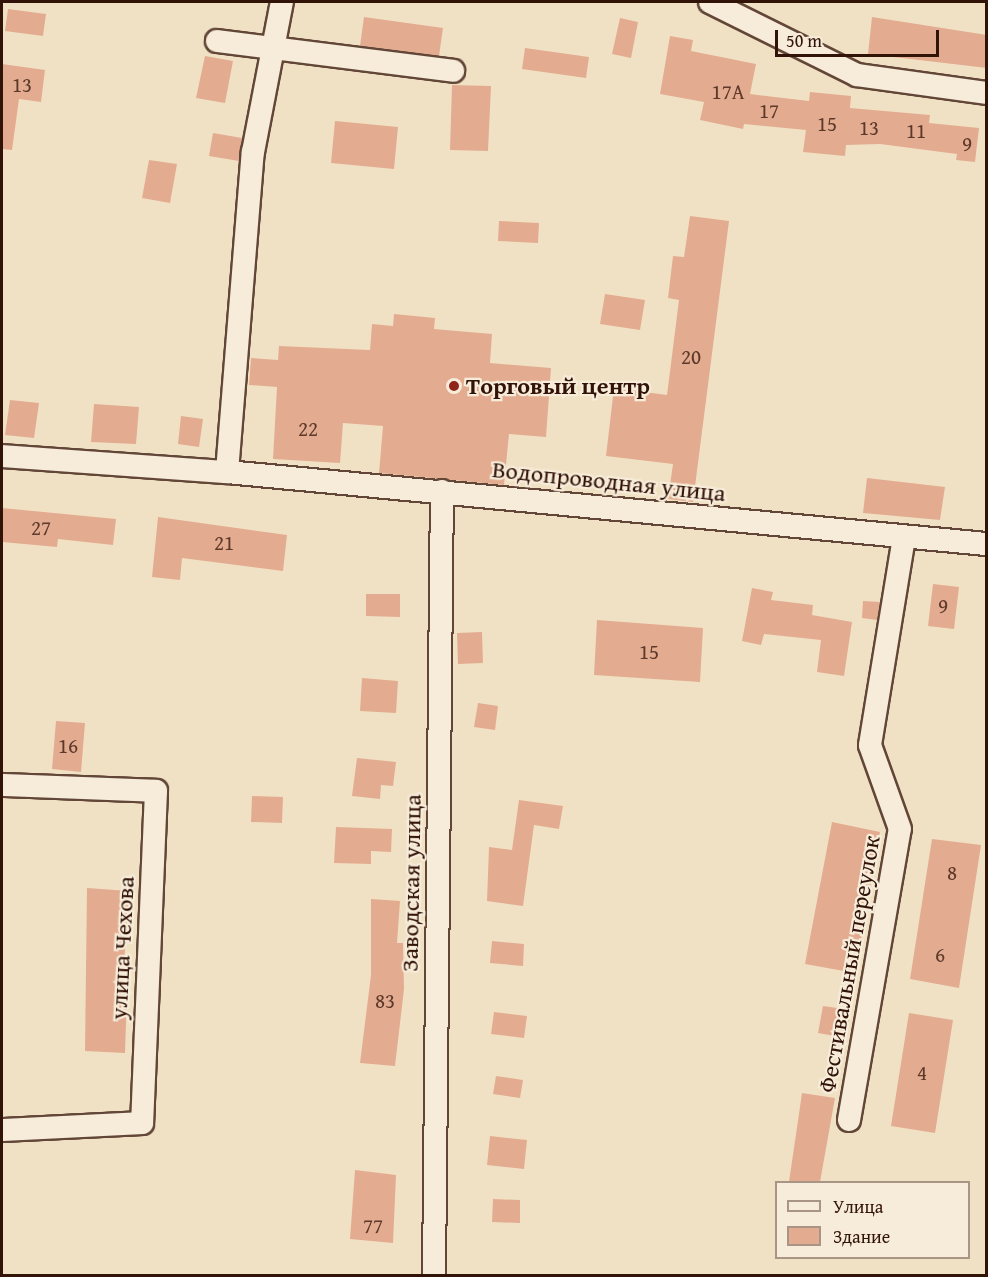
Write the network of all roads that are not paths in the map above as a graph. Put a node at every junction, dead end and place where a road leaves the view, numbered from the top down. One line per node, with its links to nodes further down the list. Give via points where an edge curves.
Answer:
1 (282, 2): 4 (street)
2 (710, 2): 6 (street, via 857,75)
3 (217, 41): 4 (street)
4 (274, 52): 5 (street); 8 (street, via 253,152)
5 (453, 71)
6 (987, 93)
7 (2, 456): 8 (street, Водопроводная улица)
8 (227, 472): 9 (street, Водопроводная улица)
9 (442, 491): 10 (street, Водопроводная улица); 15 (street, Заводская улица)
10 (904, 537): 11 (street, Водопроводная улица); 13 (street, Фестивальный переулок, via 870,745 900,829)
11 (987, 544)
12 (2, 785): 14 (street, улица Чехова, via 156,791 142,1123)
13 (849, 1120)
14 (2, 1130)
15 (434, 1275)

